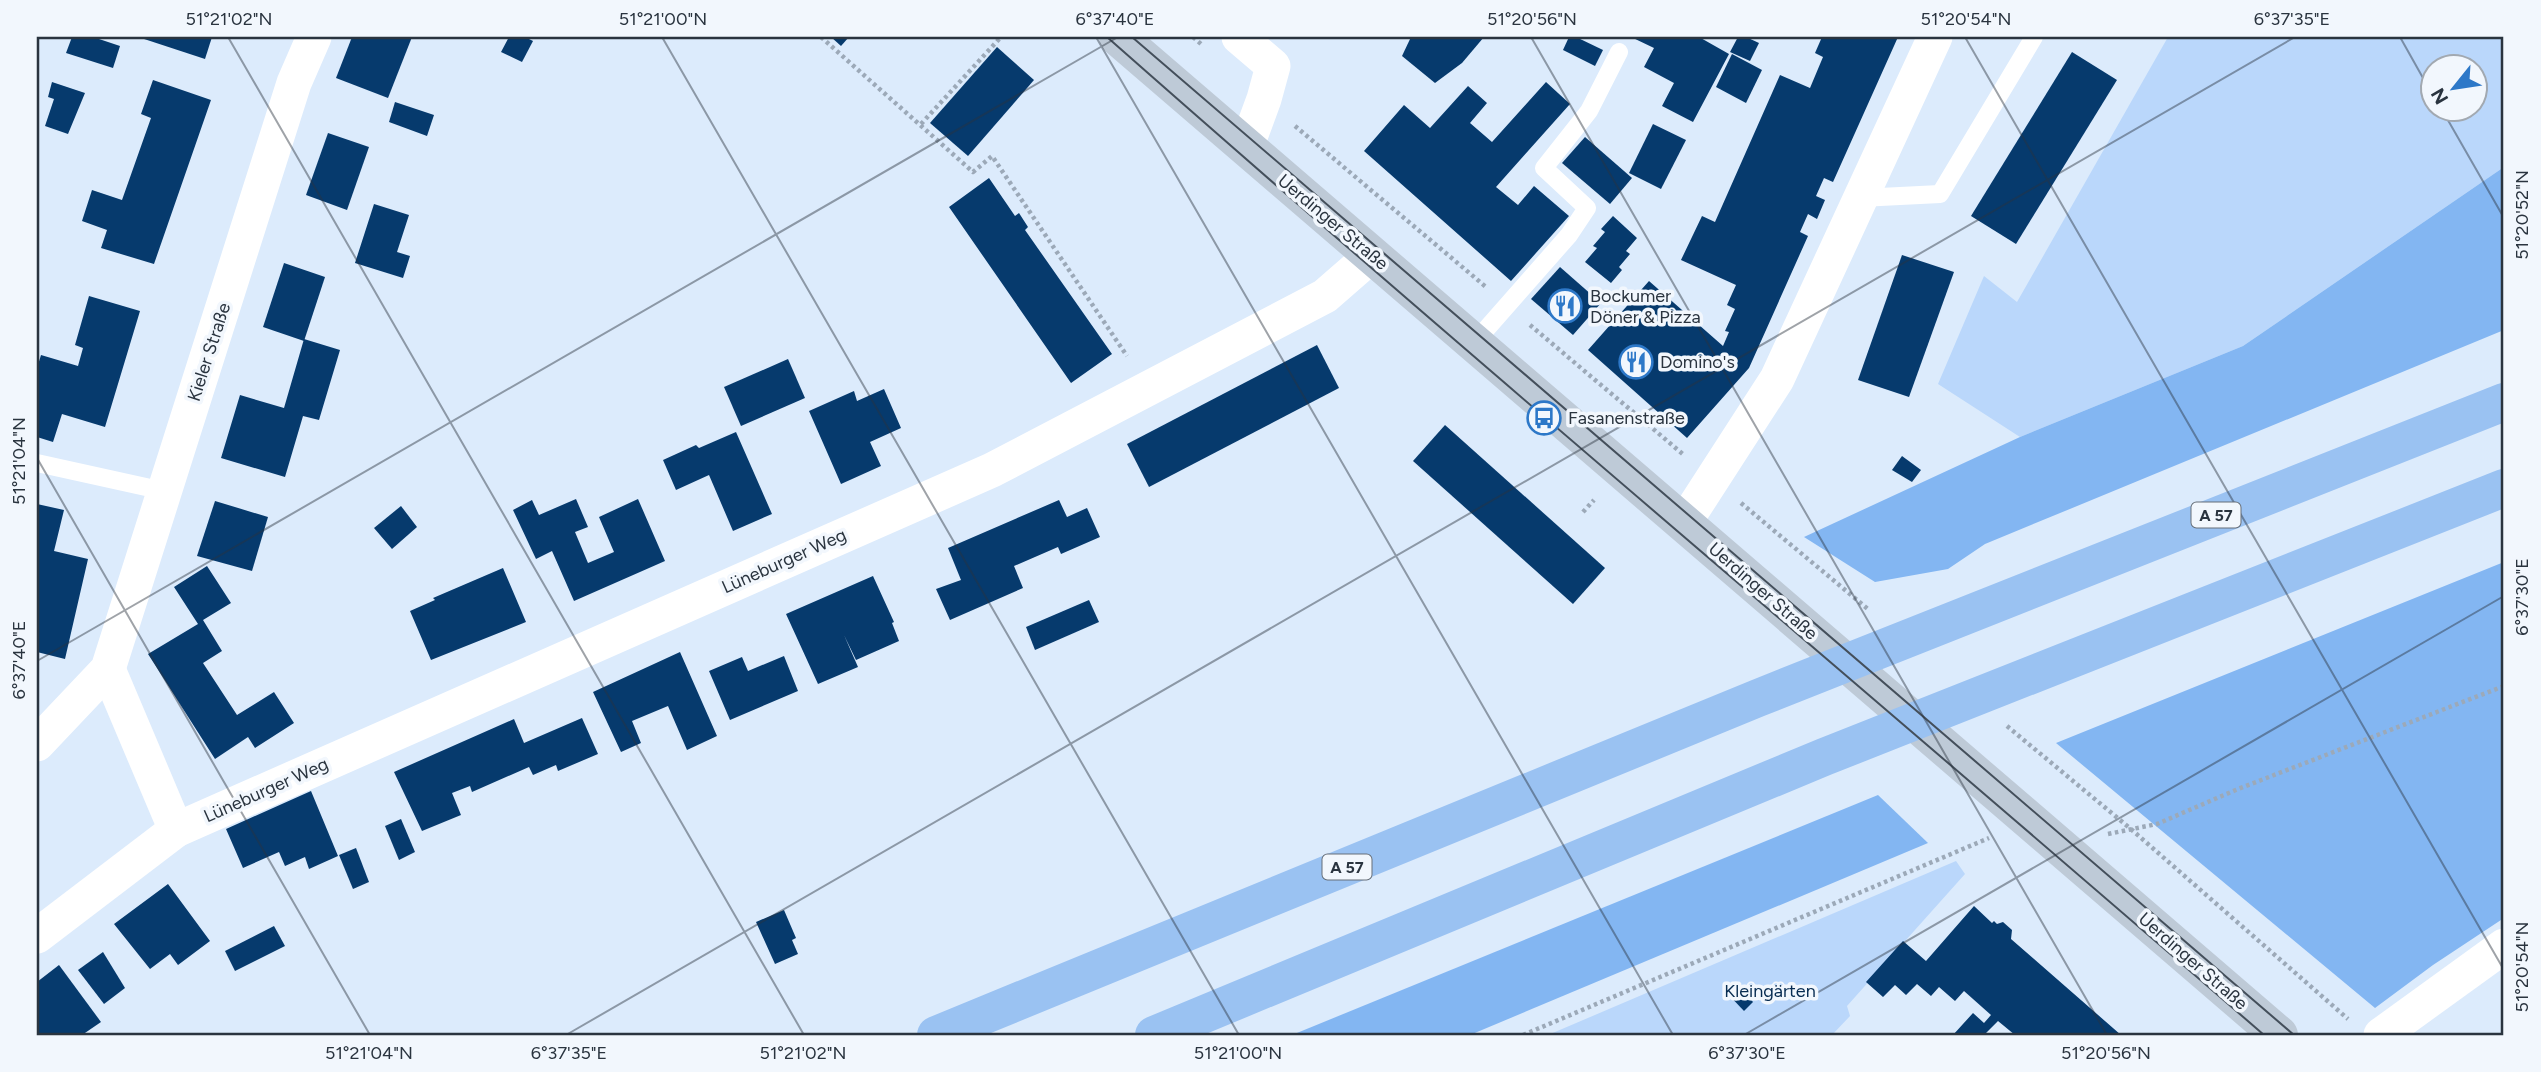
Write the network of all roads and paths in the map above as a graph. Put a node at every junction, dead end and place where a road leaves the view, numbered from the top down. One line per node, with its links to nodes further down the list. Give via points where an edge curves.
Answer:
1 (314, 37): 21 (street, Kieler Straße, via 294,83)
2 (821, 37): 10 (path)
3 (1001, 37): 10 (path)
4 (1118, 37): 11 (street, Uerdinger Straße)
5 (1238, 37): 9 (street, via 1273,66)
6 (1935, 37): 12 (street)
7 (2034, 37): 12 (lane, via 1940,194)
8 (1619, 52): 14 (lane, via 1589,111 1544,168 1587,208)
9 (1264, 99): 11 (street); 14 (path)
10 (921, 124): 16 (path, via 973,172 992,156)
11 (1246, 148): 13 (street, Uerdinger Straße)
12 (1860, 198): 19 (street, via 1777,379)
13 (1372, 255): 15 (street, Uerdinger Straße); 16 (street, Lüneburger Weg, via 1325,296)
14 (1507, 305): 15 (lane); 19 (path)
15 (1474, 343): 22 (street, Uerdinger Straße)
16 (1149, 388): 29 (street, Lüneburger Weg, via 992,470)
17 (2504, 401): 35 (highway, A 57, via 1928,629)
18 (37, 463): 21 (lane)
19 (1713, 480): 22 (street); 23 (path)
20 (2504, 488): 26 (highway)
21 (164, 491): 24 (street, Kieler Straße)
22 (1684, 523): 28 (street, Uerdinger Straße)
23 (1874, 614)
24 (108, 669): 27 (street, Kieler Straße); 29 (street)
25 (2504, 686): 30 (path)
26 (1998, 706): 30 (path); 36 (highway, via 1824,757)
27 (37, 744)
28 (2026, 817): 31 (street, Uerdinger Straße); 37 (path, via 2020,825)
29 (176, 830): 32 (street)
30 (2132, 830): 31 (path); 34 (path)
31 (2056, 843): 38 (street, Uerdinger Straße)
32 (37, 936)
33 (2504, 946): 34 (street)
34 (2369, 1031)
35 (936, 1035)
36 (1154, 1035)
37 (1523, 1035)
38 (2279, 1035)

